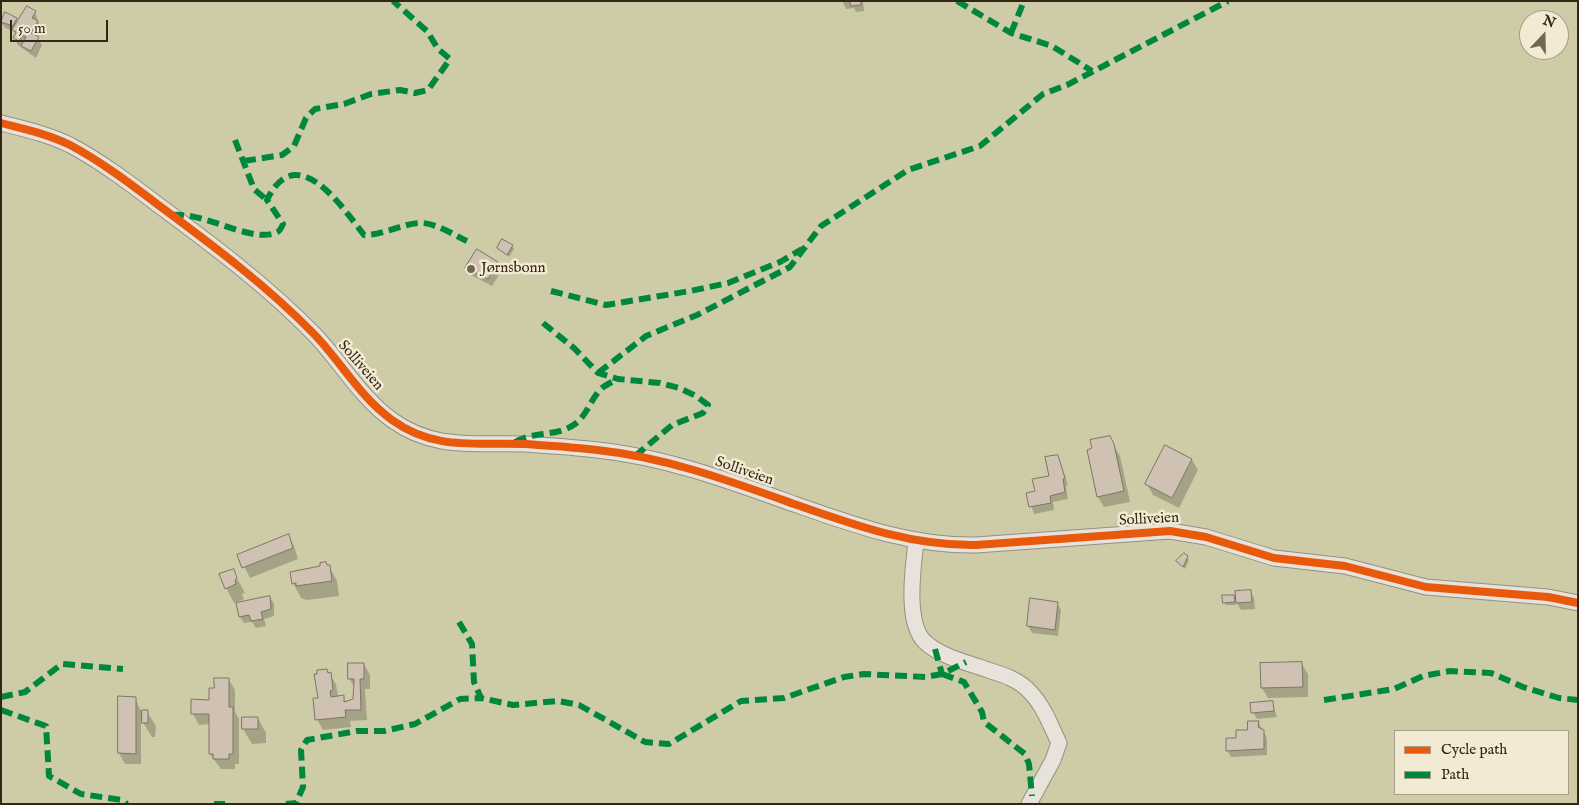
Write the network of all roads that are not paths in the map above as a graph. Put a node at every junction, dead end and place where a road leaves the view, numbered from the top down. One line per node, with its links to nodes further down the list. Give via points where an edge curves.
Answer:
1 (1, 122): 2 (street, Solliveien, via 70,145 119,176 236,263 316,336 364,395 392,420 413,432 464,445 523,444 600,450 652,460 694,470 858,527)
2 (916, 542): 3 (street, Solliveien, via 976,545 1170,530 1274,558 1345,566 1426,587 1548,597); 4 (street, via 914,616 925,642 935,649 1013,679 1031,692 1059,743)
3 (1578, 603)
4 (1028, 804)

